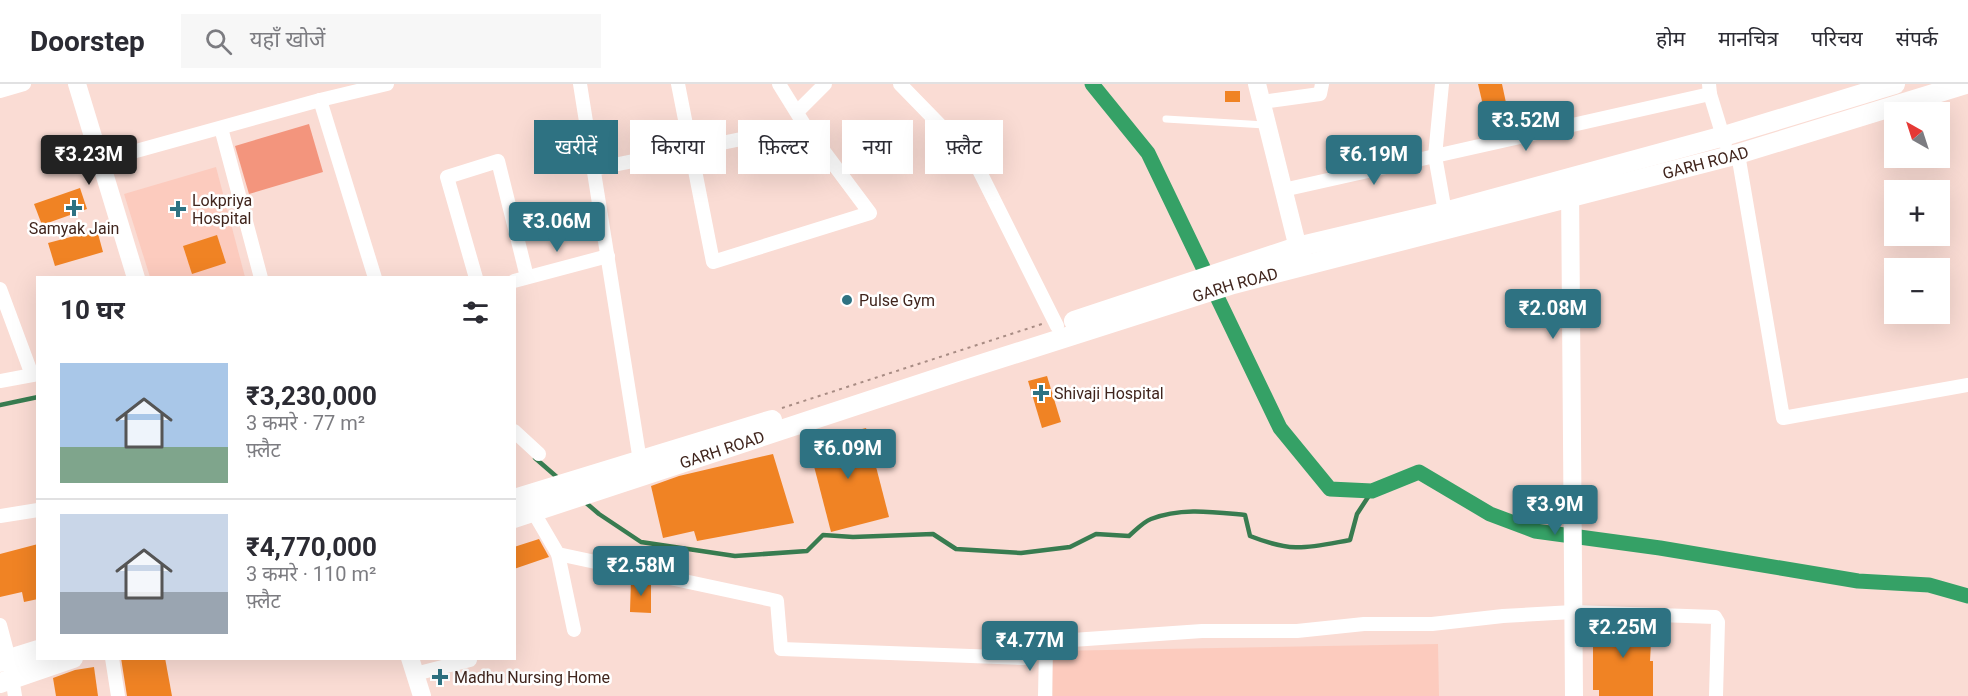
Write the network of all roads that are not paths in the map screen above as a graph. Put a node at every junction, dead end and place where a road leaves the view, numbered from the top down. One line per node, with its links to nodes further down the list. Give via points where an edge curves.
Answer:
1 (24, 84): 14 (street)
2 (77, 84): 28 (street)
3 (387, 84): 16 (street)
4 (580, 84): 19 (street)
5 (678, 84): 20 (street)
6 (779, 84): 17 (street)
7 (825, 84): 17 (street)
8 (900, 84): 46 (street, via 974,160)
9 (1322, 84): 15 (street, via 1320,94)
10 (1442, 84): 26 (street)
11 (1895, 84): 24 (main road, GARH ROAD)
12 (1966, 84): 25 (main road, GARH ROAD)
13 (1709, 89): 24 (street); 26 (street)
14 (0, 91)
15 (1260, 93): 22 (street)
16 (320, 100): 23 (street); 40 (street)
17 (797, 112): 21 (street)
18 (1166, 119): 22 (lane)
19 (586, 120)
20 (685, 120)
21 (802, 120)
22 (1267, 125): 32 (street)
23 (221, 128): 28 (street); 39 (street)
24 (1724, 136): 25 (street); 31 (main road, GARH ROAD)
25 (1734, 155): 33 (main road, GARH ROAD); 50 (street, via 1783,418)
26 (1435, 156): 32 (street); 34 (street)
27 (830, 159): 30 (street, via 870,213 713,262)
28 (100, 161): 38 (street)
29 (595, 174): 36 (street)
30 (696, 174)
31 (1570, 177): 33 (street); 34 (main road, GARH ROAD)
32 (1283, 190): 35 (street)
33 (1569, 198): 37 (main road, GARH ROAD); 59 (street)
34 (1445, 212): 35 (main road, GARH ROAD)
35 (1297, 247): 37 (street); 42 (main road, GARH ROAD)
36 (608, 256): 43 (street); 53 (street)
37 (1303, 266): 42 (main road, GARH ROAD)
38 (135, 276)
39 (260, 276)
40 (374, 276)
41 (475, 276): 43 (street, via 447,177 498,161)
42 (1230, 277): 45 (main road, GARH ROAD)
43 (520, 279)
44 (0, 289): 48 (street)
45 (1177, 295): 46 (main road, GARH ROAD); 47 (main road, GARH ROAD)
46 (1056, 323): 47 (main road, GARH ROAD)
47 (957, 366): 53 (main road, GARH ROAD)
48 (35, 375): 49 (street)
49 (0, 381)
50 (1968, 386)
51 (516, 432): 52 (street)
52 (539, 454)
53 (642, 469): 54 (main road, GARH ROAD)
54 (530, 502): 57 (main road, GARH ROAD); 58 (street)
55 (36, 510): 56 (street)
56 (0, 516)
57 (516, 516)
58 (558, 554): 61 (street); 62 (street, via 777,601 781,649 1024,658)
59 (1573, 612): 62 (street, via 1432,624 1202,631 1068,640); 73 (street); 74 (street, via 1714,618 1719,638)
60 (0, 625): 64 (street)
61 (574, 630)
62 (1046, 648): 72 (street)
63 (36, 651): 64 (main road)
64 (4, 660): 69 (street)
65 (68, 660): 69 (main road)
66 (112, 660): 70 (street)
67 (470, 660): 68 (street)
68 (412, 666): 71 (street)
69 (9, 686)
70 (118, 696)
71 (422, 696)
72 (1045, 696)
73 (1574, 696)
74 (1716, 696)

